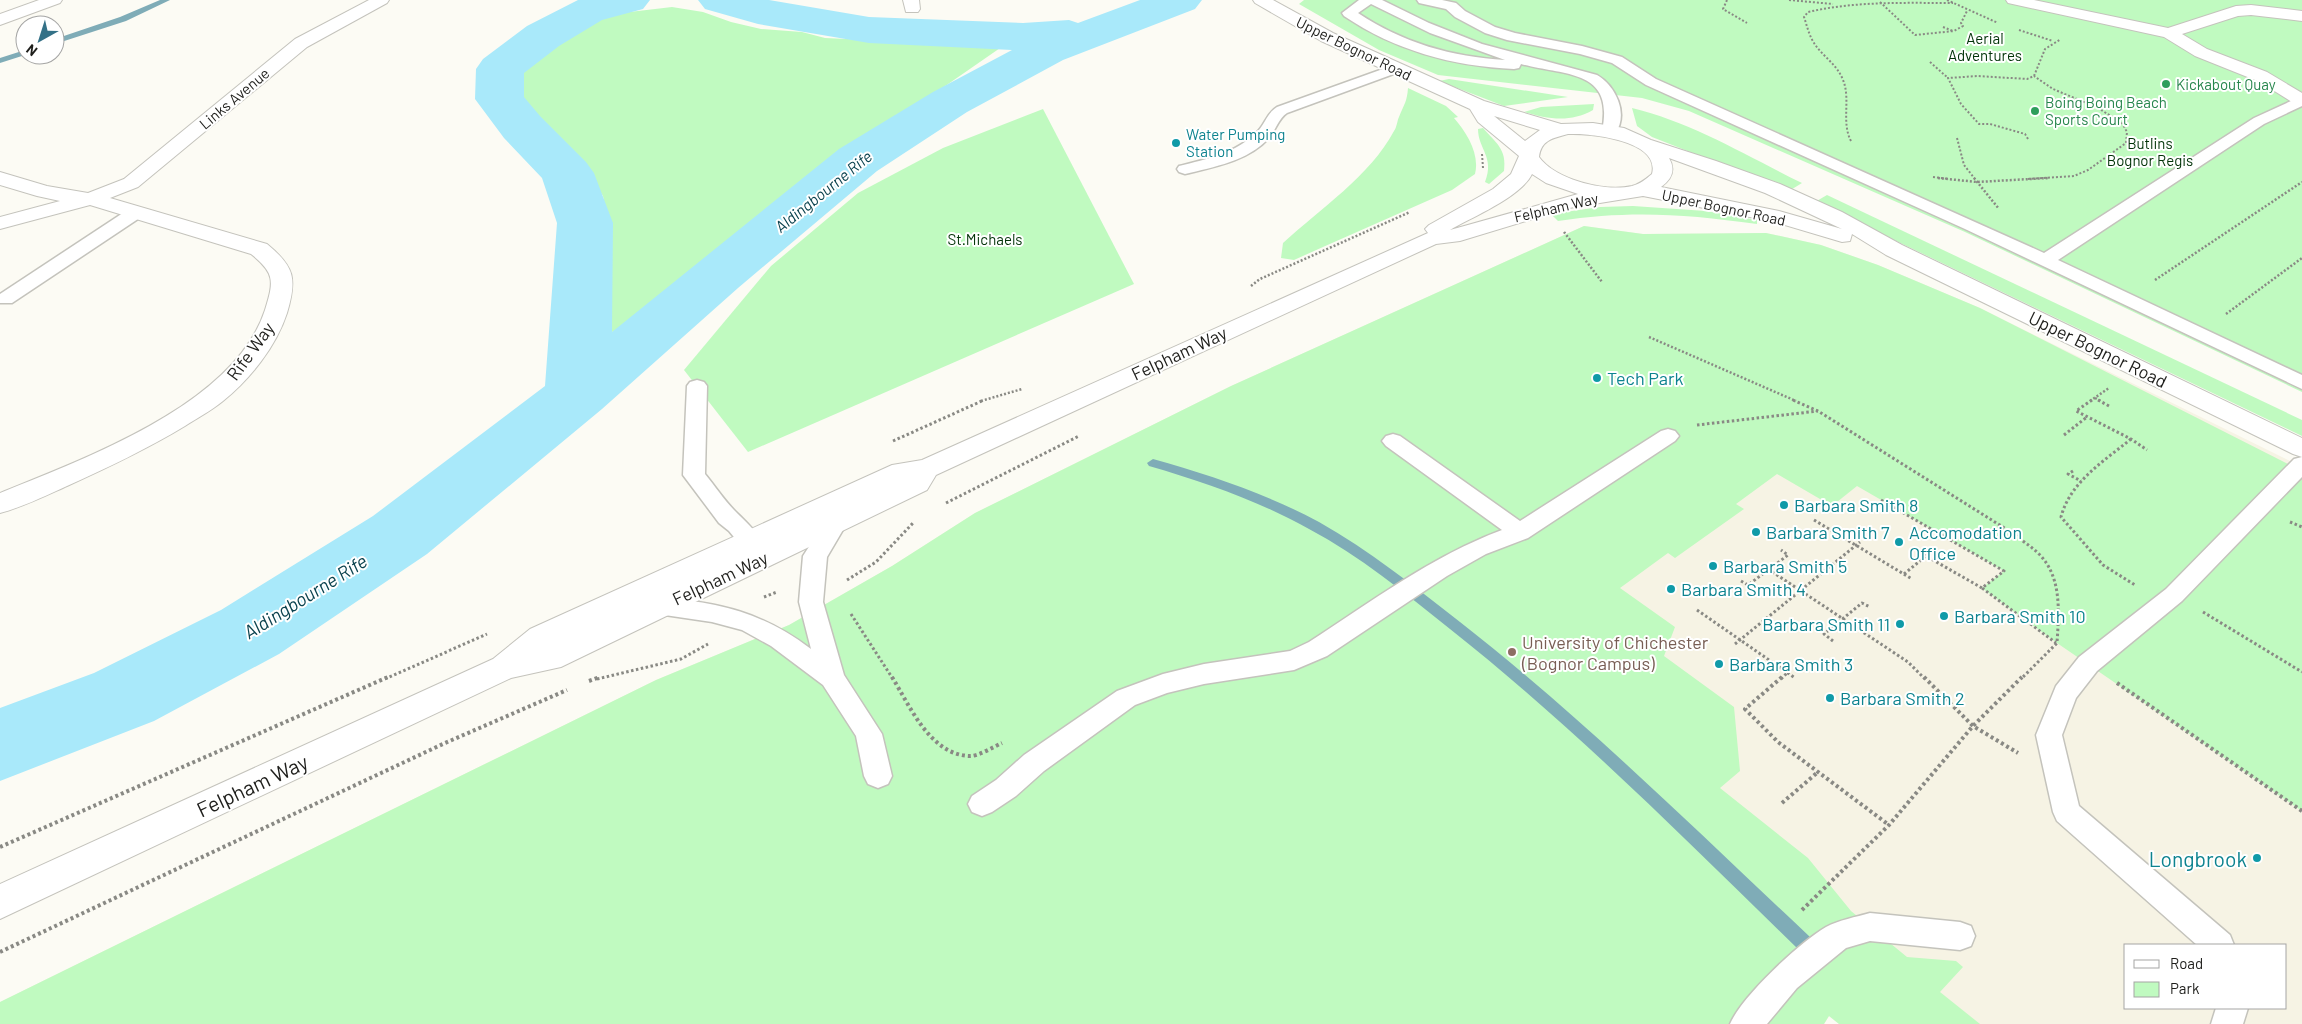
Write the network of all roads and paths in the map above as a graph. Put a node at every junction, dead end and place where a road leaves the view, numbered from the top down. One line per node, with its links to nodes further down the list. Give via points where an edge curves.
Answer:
1 (54, 0): 17 (main road)
2 (381, 0): 45 (main road, Links Avenue, via 301,43 131,183)
3 (1261, 0): 25 (main road, Upper Bognor Road)
4 (1368, 0): 24 (lane, via 1349,14 1392,38 1438,56 1478,64)
5 (1373, 0): 24 (lane, via 1392,12 1457,40)
6 (1424, 0): 12 (lane)
7 (1460, 0): 12 (lane)
8 (1727, 0): 18 (path, via 1723,8)
9 (1789, 0): 14 (path)
10 (2014, 0): 21 (main road)
11 (1880, 2): 13 (path); 14 (path); 20 (path, via 1915,35)
12 (1443, 3): 54 (lane, via 1504,35 1617,60 1668,91)
13 (1953, 3)
14 (1838, 5): 34 (path, via 1808,12 1804,17 1814,42 1843,79 1848,138)
15 (1967, 11): 20 (path, via 1963,26)
16 (2302, 16): 21 (main road, via 2236,11)
17 (0, 20)
18 (1747, 23)
19 (1943, 27): 20 (path)
20 (1954, 31)
21 (2169, 33): 28 (main road, via 2193,48 2261,76)
22 (2069, 38): 26 (path, via 2048,45 2040,55)
23 (1930, 62): 27 (path)
24 (1545, 67): 31 (lane, via 1578,73 1605,87 1612,101)
25 (1394, 69): 29 (main road, Upper Bognor Road); 38 (lane, via 1280,111 1253,145 1238,154)
26 (2034, 76): 27 (path, via 2027,79); 42 (path, via 2053,89 2098,108 2122,123 2127,132 2126,143 2074,176)
27 (1948, 78): 33 (path, via 1961,104 1978,124 2025,134)
28 (2301, 100): 54 (lane, via 2259,121)
29 (1477, 105): 30 (main road, Upper Bognor Road); 37 (main road, via 1485,118)
30 (1561, 130): 31 (main road, Upper Bognor Road, via 1588,128); 37 (main road, Felpham Way, via 1536,140)
31 (1610, 131): 35 (main road, Upper Bognor Road)
32 (1956, 138): 42 (path, via 1964,166)
33 (2028, 139)
34 (1853, 143)
35 (1644, 144): 44 (main road, via 1662,162 1664,172 1658,180); 52 (main road, Upper Bognor Road, via 1712,164 1770,188 1854,225)
36 (1479, 148): 39 (path, via 1483,156)
37 (1529, 156): 44 (main road, via 1542,173 1566,184 1596,192); 51 (main road, Felpham Way, via 1520,177 1500,193 1435,230)
38 (1185, 169)
39 (1483, 170)
40 (1925, 176): 42 (path)
41 (0, 178): 45 (main road, Rife Way, via 44,192)
42 (1977, 182): 46 (path)
43 (2302, 182): 58 (path)
44 (1632, 191): 51 (main road, Felpham Way, via 1566,202 1452,236); 52 (main road, Upper Bognor Road, via 1779,217)
45 (90, 199): 48 (main road, Rife Way); 49 (main road, Links Avenue)
46 (2000, 210)
47 (1412, 211): 56 (path)
48 (135, 212): 57 (lane); 80 (main road, Rife Way, via 259,249 275,261 283,277 273,322 248,360 216,394 157,430 75,472)
49 (0, 223)
50 (1563, 231): 55 (path)
51 (1432, 238): 76 (main road, Felpham Way)
52 (1894, 250): 73 (main road, Upper Bognor Road)
53 (2302, 258): 59 (path)
54 (2046, 260): 58 (lane)
55 (1602, 282)
56 (1253, 285)
57 (5, 299)
58 (2127, 300): 59 (lane)
59 (2199, 334): 61 (lane)
60 (1649, 337): 66 (path)
61 (2302, 383)
62 (2114, 384): 64 (path)
63 (697, 386): 86 (lane, via 694,475)
64 (2095, 398): 65 (path); 67 (path, via 2076,411)
65 (2109, 406)
66 (1818, 411): 70 (path, via 1696,425); 110 (path, via 2014,534 2040,555 2054,576 2060,607)
67 (2087, 417): 69 (path); 71 (path)
68 (1082, 434): 81 (path)
69 (2064, 435)
70 (1668, 436): 85 (lane)
71 (2131, 439): 74 (path); 78 (path)
72 (1393, 441): 85 (lane)
73 (2302, 448)
74 (2147, 450)
75 (2302, 464): 100 (lane)
76 (926, 469): 84 (main road, Felpham Way, via 917,484); 86 (main road, Felpham Way, via 901,471)
77 (2073, 471): 78 (path, via 2068,474)
78 (2081, 481): 100 (path, via 2065,502 2061,517 2104,564 2125,580 2147,591)
79 (1881, 500): 98 (path, via 2004,571)
80 (0, 504)
81 (944, 504)
82 (920, 519): 96 (path, via 881,559 863,573)
83 (1814, 520): 87 (path)
84 (836, 523): 101 (main road, Felpham Way); 115 (lane, via 815,556 811,602)
85 (1520, 532): 121 (lane, via 1478,548 1439,570 1294,660 1188,678 1126,698)
86 (750, 541): 112 (main road, Felpham Way, via 541,637)
87 (1858, 544): 94 (path); 99 (path)
88 (1782, 550): 92 (path, via 1788,555)
89 (1919, 552): 90 (path)
90 (1926, 556): 94 (path); 98 (path)
91 (1758, 568): 93 (path)
92 (1768, 569): 93 (path); 99 (path)
93 (1764, 572): 97 (path, via 1748,585)
94 (1904, 574): 95 (path)
95 (1912, 579)
96 (845, 580)
97 (1741, 581)
98 (1982, 588): 110 (path)
99 (1801, 591): 105 (path); 108 (path)
100 (2174, 595): 113 (path); 124 (lane, via 2088,664 2065,693 2049,735)
101 (660, 607): 112 (main road, Felpham Way, via 550,659); 115 (lane, via 690,609 761,628)
102 (1870, 608): 105 (path, via 1862,603)
103 (848, 610): 121 (path, via 927,732 946,750 971,756 1007,741)
104 (1697, 610): 108 (path)
105 (1843, 618): 109 (path, via 1824,634); 120 (path, via 1908,662)
106 (491, 632): 129 (path)
107 (713, 639): 118 (path, via 700,650 679,660)
108 (1740, 640): 111 (path); 114 (path)
109 (1833, 641)
110 (2057, 643): 120 (path)
111 (1735, 644)
112 (504, 668): 130 (main road, Felpham Way)
113 (2302, 672)
114 (1788, 673): 116 (path); 122 (path, via 1745,709 1778,742)
115 (832, 678): 123 (lane, via 869,734)
116 (1795, 678)
117 (2110, 678): 127 (path)
118 (583, 683)
119 (574, 687): 134 (path)
120 (1974, 726): 124 (path); 128 (path)
121 (1034, 763): 126 (lane)
122 (1818, 772): 125 (path); 128 (path)
123 (878, 776)
124 (2059, 778): 133 (lane, via 2067,812)
125 (1782, 803)
126 (982, 804)
127 (2302, 811)
128 (1889, 825): 131 (path)
129 (0, 847)
130 (0, 902)
131 (1802, 910)
132 (1960, 936): 136 (lane, via 1870,927 1837,937 1786,978)
133 (2218, 944)
134 (0, 952)
135 (2232, 1009): 137 (lane)
136 (1746, 1024)
137 (2227, 1024)

